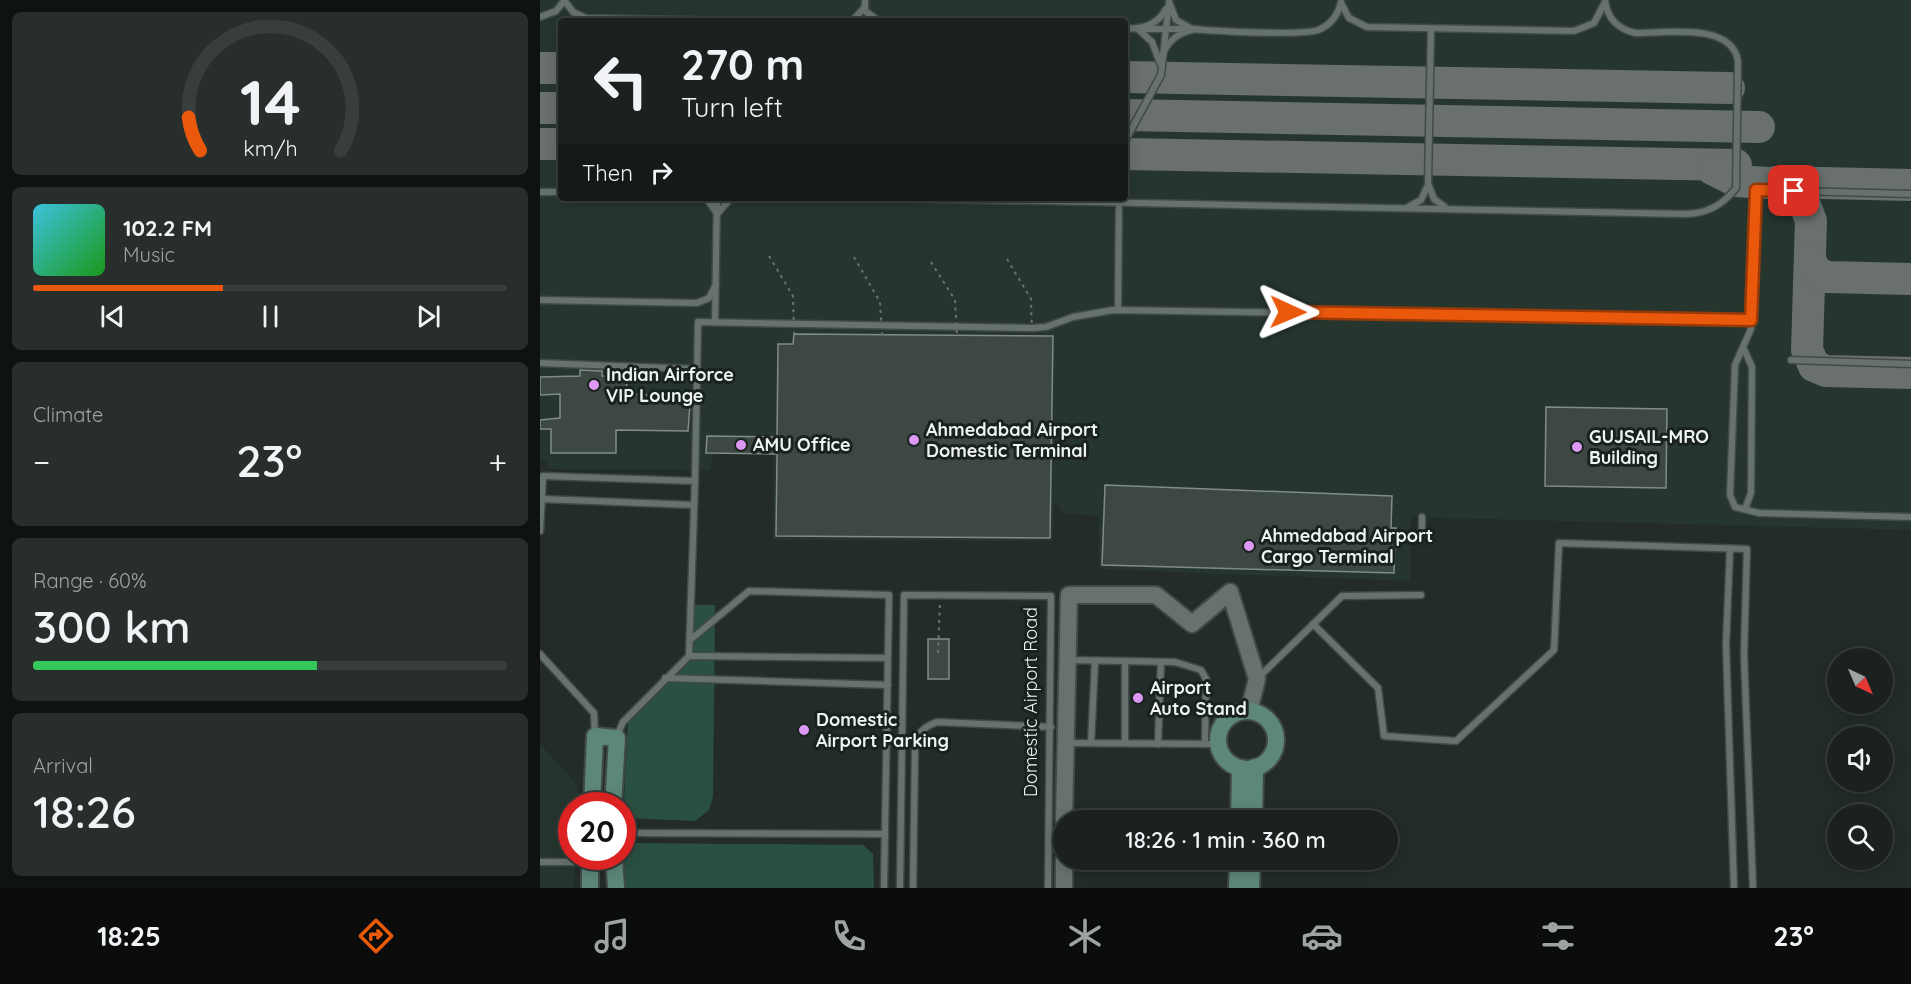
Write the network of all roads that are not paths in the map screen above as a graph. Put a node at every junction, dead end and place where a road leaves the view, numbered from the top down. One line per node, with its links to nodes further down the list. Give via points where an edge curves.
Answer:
1 (564, 0): 6 (lane, via 556,11); 7 (lane, via 573,12)
2 (1605, 0): 14 (lane, via 1598,19 1580,31); 27 (lane, via 1609,16 1625,30 1712,34 1726,39 1733,47 1738,61 1736,188 1717,206 1693,214)
3 (1169, 1): 11 (lane, via 1160,18); 12 (lane); 13 (lane, via 1179,23)
4 (1341, 1): 13 (lane, via 1334,18 1314,31); 14 (lane, via 1349,18 1362,26)
5 (865, 3): 8 (lane); 9 (lane, via 865,11)
6 (540, 17)
7 (586, 18)
8 (854, 18)
9 (875, 18)
10 (1128, 28): 11 (lane)
11 (1138, 29): 12 (lane); 15 (lane, via 1152,42)
12 (1165, 29): 13 (lane); 15 (lane)
13 (1196, 29): 15 (lane, via 1173,40)
14 (1431, 29): 17 (lane)
15 (1160, 63): 16 (lane, via 1161,75)
16 (1128, 136)
17 (1428, 184): 26 (lane, via 1418,202); 27 (lane, via 1434,199)
18 (540, 192): 19 (lane)
19 (558, 192)
20 (1911, 194): 32 (lane, via 1756,190)
21 (1128, 200): 26 (lane)
22 (709, 201): 28 (lane)
23 (717, 201): 28 (lane)
24 (727, 201): 28 (lane)
25 (1119, 201): 31 (lane)
26 (1401, 208): 27 (lane)
27 (1449, 208)
28 (717, 215): 29 (lane)
29 (716, 284): 30 (lane, via 709,298 697,303); 33 (lane)
30 (540, 300)
31 (1118, 310): 32 (lane); 33 (lane, via 1032,328)
32 (1751, 320): 34 (lane)
33 (715, 322): 38 (lane, via 698,322)
34 (1744, 348): 43 (lane, via 1752,367 1751,493); 43 (lane, via 1734,365 1730,495 1733,505)
35 (1791, 360): 37 (lane)
36 (540, 363): 38 (lane)
37 (1911, 364)
38 (695, 369): 40 (lane)
39 (542, 476): 40 (lane); 41 (lane)
40 (695, 481): 42 (lane)
41 (542, 499): 42 (lane); 46 (lane)
42 (694, 505): 51 (lane)
43 (1745, 509): 45 (lane, via 1762,514)
44 (1422, 517): 47 (lane)
45 (1911, 517)
46 (540, 531)
47 (1422, 534)
48 (1730, 549): 50 (lane, via 1559,543 1554,650 1456,741 1384,736 1378,688); 95 (lane, via 1726,645); 96 (lane, via 1747,549 1744,655)
49 (1421, 595): 50 (lane, via 1342,596)
50 (1313, 624): 60 (lane)
51 (690, 640): 53 (lane); 54 (lane, via 749,591 888,595)
52 (540, 654): 64 (lane, via 594,713)
53 (689, 656): 54 (lane); 59 (lane)
54 (888, 658): 61 (lane)
55 (1067, 660): 56 (lane); 60 (street, via 1069,595 1156,595 1191,624 1230,592); 66 (street)
56 (1095, 661): 57 (lane); 67 (lane)
57 (1125, 661): 58 (lane); 68 (lane)
58 (1161, 662): 69 (lane); 70 (lane, via 1201,670 1206,679)
59 (665, 678): 61 (lane); 65 (lane, via 623,722)
60 (1257, 679): 62 (street)
61 (888, 685): 78 (lane)
62 (1249, 711): 70 (main road, via 1224,722); 71 (main road, via 1265,717 1276,740 1270,757)
63 (1051, 727): 89 (lane, Domestic Airport Road, via 1051,596 904,595); 90 (lane, via 937,722 920,732 915,749); 91 (lane, Domestic Airport Road)
64 (595, 736): 65 (main road); 72 (main road)
65 (617, 738): 73 (main road)
66 (1065, 743): 67 (lane); 74 (street)
67 (1091, 743): 68 (lane)
68 (1125, 743): 69 (lane)
69 (1158, 744): 70 (lane)
70 (1212, 744): 71 (main road, via 1224,757)
71 (1247, 767): 75 (main road); 76 (main road)
72 (593, 792)
73 (615, 792)
74 (1064, 810)
75 (1241, 810)
76 (1253, 810)
77 (636, 833): 78 (lane)
78 (885, 834): 88 (lane)
79 (558, 861): 80 (lane)
80 (540, 862)
81 (588, 870): 86 (main road)
82 (615, 870): 87 (main road)
83 (1064, 870): 92 (street)
84 (1238, 870): 93 (main road)
85 (1252, 870): 94 (main road)
86 (590, 888)
87 (616, 888)
88 (884, 888)
89 (900, 888)
90 (913, 888)
91 (1048, 888)
92 (1064, 888)
93 (1237, 888)
94 (1251, 888)
95 (1734, 888)
96 (1753, 888)

